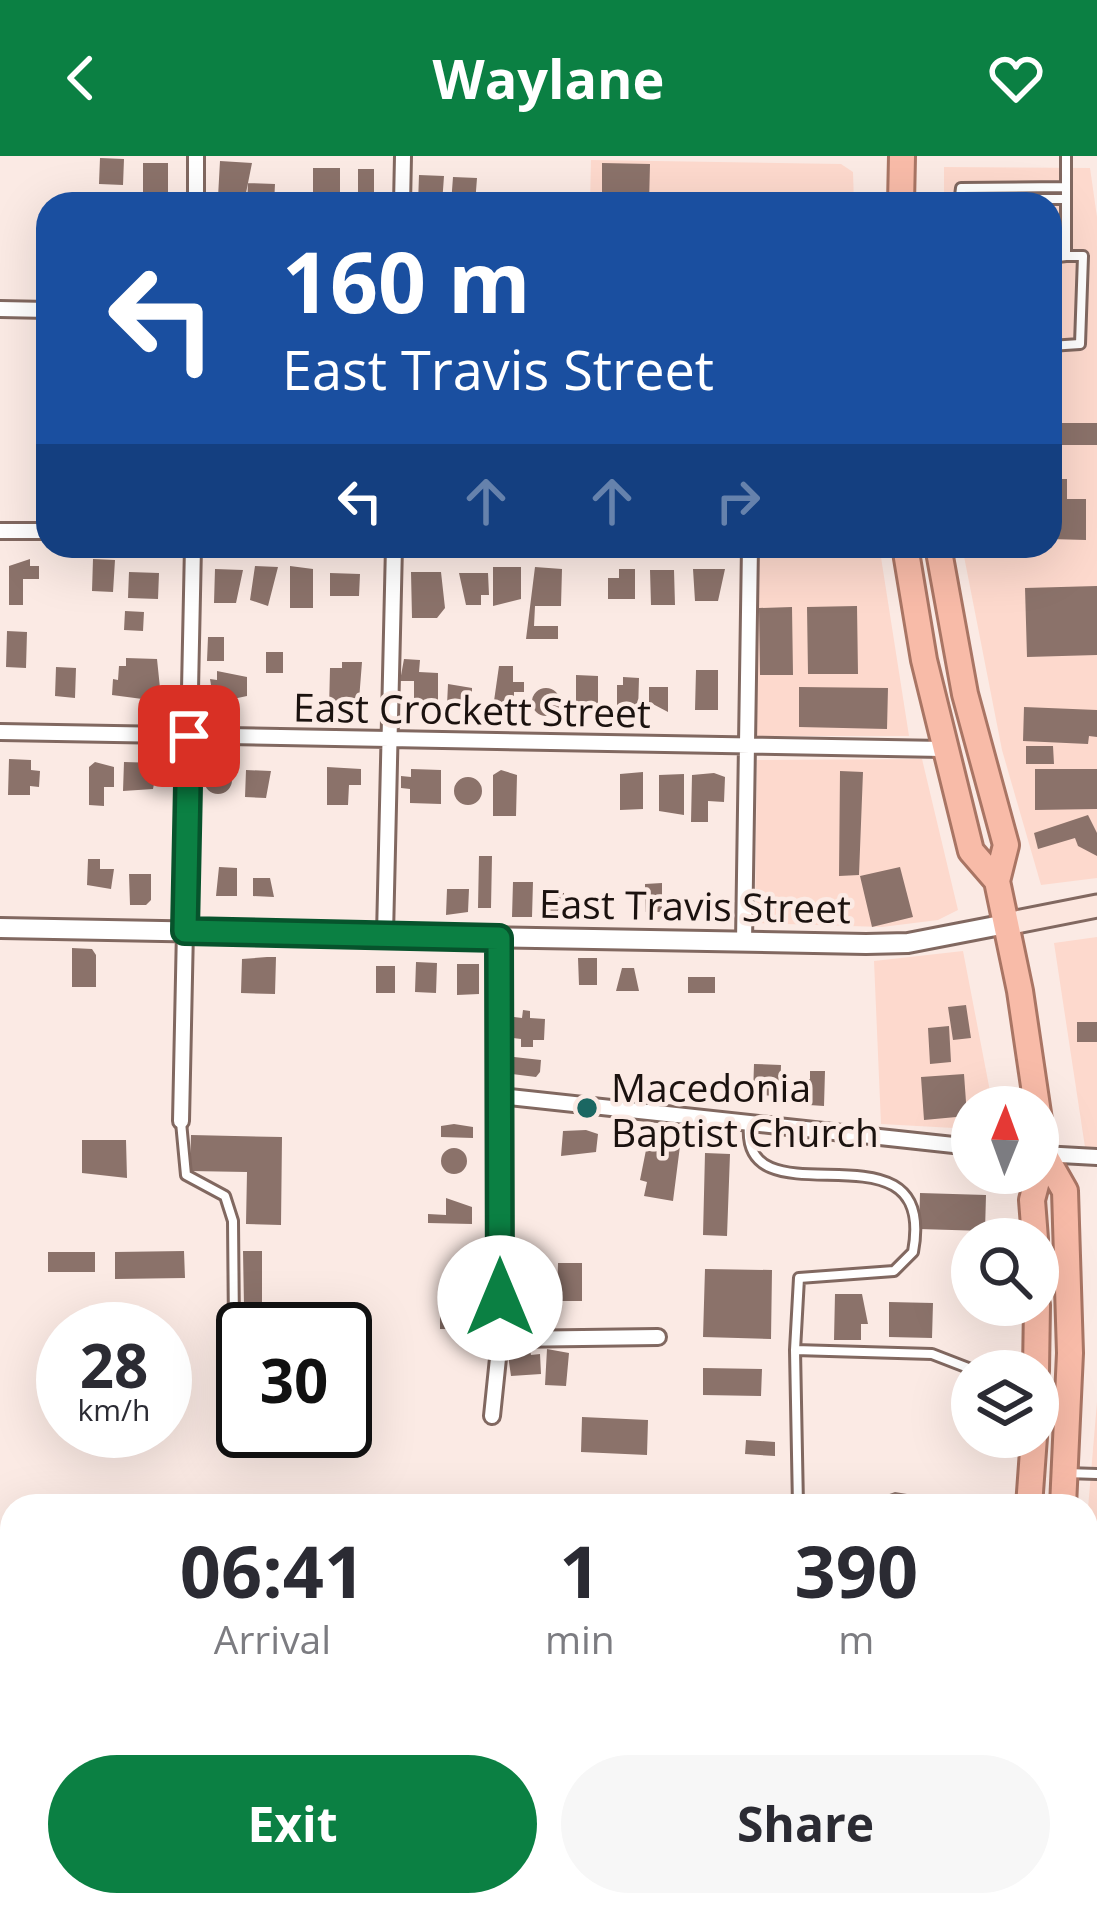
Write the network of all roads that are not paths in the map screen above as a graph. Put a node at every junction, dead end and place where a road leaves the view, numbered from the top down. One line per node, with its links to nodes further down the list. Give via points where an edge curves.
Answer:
1 (196, 156): 6 (street)
2 (403, 156): 7 (street)
3 (902, 156): 8 (highway)
4 (1066, 156): 5 (lane)
5 (1066, 187): 9 (lane); 11 (lane)
6 (196, 192)
7 (402, 192)
8 (901, 192)
9 (961, 192)
10 (1062, 199): 11 (lane)
11 (1066, 199): 13 (lane)
12 (1062, 240): 13 (lane)
13 (1066, 240): 15 (lane)
14 (1062, 256): 15 (lane)
15 (1066, 256): 18 (lane, via 1082,256 1080,344)
16 (0, 309): 17 (street)
17 (36, 310)
18 (1062, 345)
19 (0, 531): 20 (street)
20 (36, 531)
21 (193, 558): 27 (street)
22 (394, 558): 28 (street)
23 (751, 558): 29 (street)
24 (907, 558): 30 (highway)
25 (940, 558): 31 (highway, via 965,694 1006,845)
26 (0, 732): 27 (street, East Crockett Street)
27 (189, 736): 28 (street, East Crockett Street); 35 (street)
28 (389, 740): 29 (street, East Crockett Street); 36 (street)
29 (747, 747): 30 (street, East Crockett Street); 38 (street)
30 (943, 748): 31 (highway, via 971,851)
31 (997, 881): 33 (highway)
32 (1097, 906): 33 (main road, East Travis Street)
33 (1006, 924): 38 (street, East Travis Street, via 908,943); 39 (highway)
34 (0, 928): 35 (street, East Travis Street)
35 (185, 931): 36 (street, East Travis Street); 41 (street)
36 (385, 935): 37 (street, East Travis Street)
37 (499, 938): 38 (street, East Travis Street); 40 (street)
38 (744, 942)
39 (1031, 1086)
40 (500, 1096): 42 (street); 49 (street)
41 (182, 1120): 47 (lane, via 186,1175 225,1196 233,1221)
42 (749, 1123): 43 (street); 50 (lane, via 749,1148 760,1161 896,1184 915,1214 913,1252 894,1271 799,1278)
43 (951, 1146)
44 (1059, 1155): 45 (street)
45 (1097, 1156)
46 (1059, 1182): 54 (highway, via 1070,1353)
47 (234, 1302)
48 (658, 1337): 49 (street)
49 (500, 1339): 52 (street)
50 (795, 1350): 51 (lane); 56 (lane)
51 (951, 1361)
52 (492, 1416)
53 (1029, 1458): 57 (highway)
54 (1065, 1473): 55 (lane); 58 (highway)
55 (1097, 1474)
56 (798, 1494)
57 (1029, 1494)
58 (1064, 1494)

